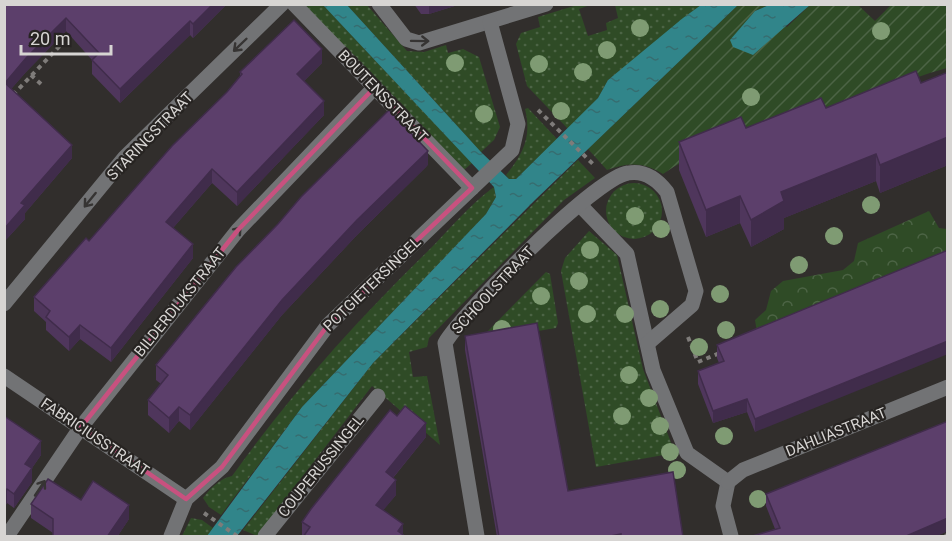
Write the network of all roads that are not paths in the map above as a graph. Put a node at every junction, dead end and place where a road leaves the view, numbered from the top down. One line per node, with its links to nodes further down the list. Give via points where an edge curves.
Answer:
1 (282, 4): 9 (street, STARINGSTRAAT, one-way to 9, via 125,157)
2 (294, 4): 6 (street, BOUTENSSTRAAT)
3 (379, 4): 5 (street, one-way to 5, via 406,39 419,43)
4 (546, 4): 5 (street)
5 (490, 22): 7 (street, POTGIETERSINGEL, via 519,124 512,150)
6 (375, 87): 7 (street, BOUTENSSTRAAT); 14 (street, BILDERDIJKSTRAAT, one-way to 6, via 238,230)
7 (472, 188): 16 (street, POTGIETERSINGEL, via 328,325 222,467)
8 (580, 205): 10 (street, via 627,254); 10 (street, SCHOOLSTRAAT, via 616,176 627,173 646,174 666,192 696,291 692,305); 20 (street, SCHOOLSTRAAT, via 470,310 445,343)
9 (4, 304)
10 (648, 343): 15 (street, via 653,370 687,453)
11 (4, 376): 14 (street, FABRICIUSSTRAAT)
12 (948, 387): 15 (street, DAHLIASTRAAT, via 742,470)
13 (378, 396): 19 (street, COUPERUSSINGEL)
14 (81, 427): 16 (street, FABRICIUSSTRAAT); 17 (street, BILDERDIJKSTRAAT, one-way to 14)
15 (728, 482): 21 (street, via 723,506)
16 (186, 499): 18 (street, POTGIETERSINGEL)
17 (7, 537)
18 (171, 537)
19 (265, 537)
20 (477, 537)
21 (731, 537)

